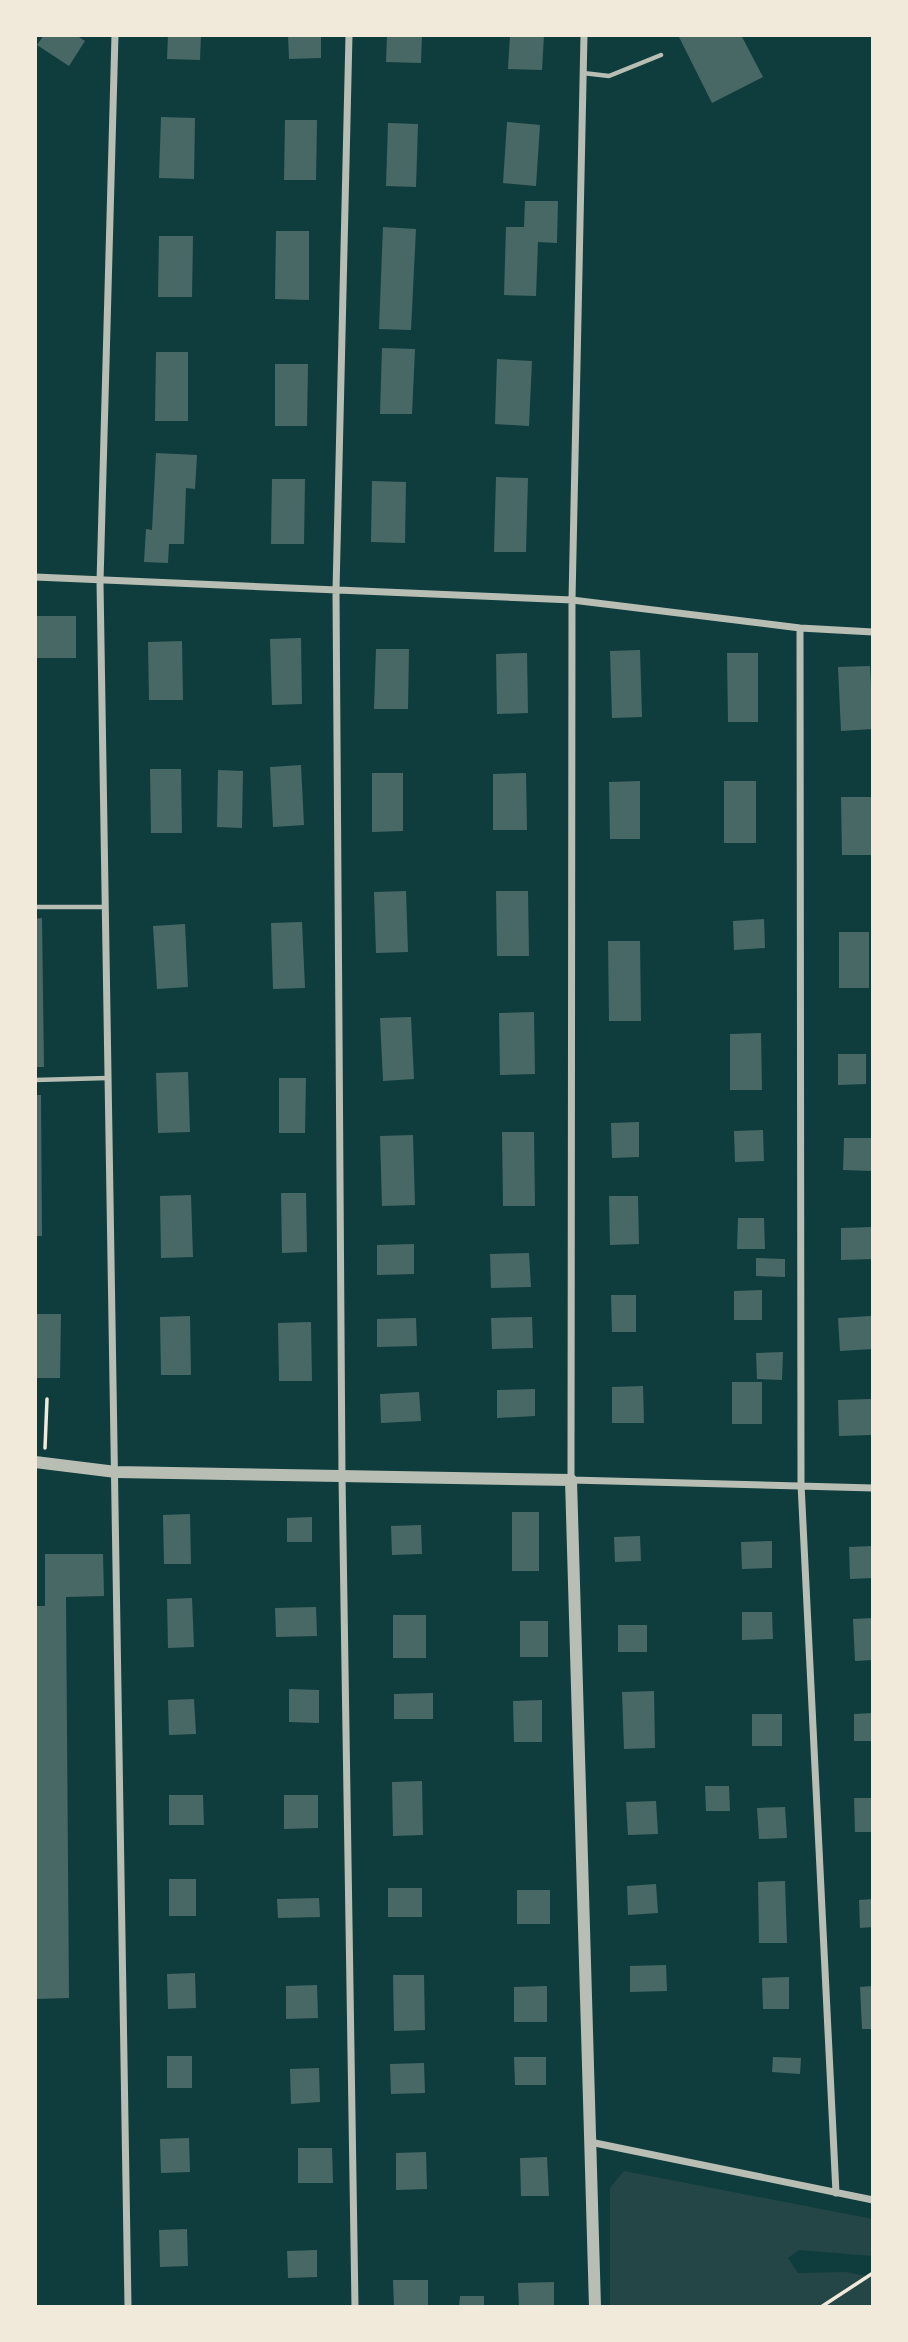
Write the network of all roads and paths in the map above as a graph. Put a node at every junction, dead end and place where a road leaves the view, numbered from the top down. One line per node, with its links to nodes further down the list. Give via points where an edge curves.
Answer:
1 (114, 35): 7 (street)
2 (349, 35): 8 (street)
3 (584, 35): 5 (street)
4 (661, 55): 5 (lane, via 609,75)
5 (583, 73): 9 (street)
6 (35, 578): 7 (street)
7 (100, 582): 8 (street); 13 (street)
8 (336, 592): 9 (street); 20 (street)
9 (572, 600): 10 (street); 21 (street)
10 (800, 628): 11 (street); 22 (street)
11 (873, 632)
12 (35, 907): 13 (lane)
13 (104, 907): 14 (street)
14 (108, 1078): 15 (lane); 19 (street)
15 (35, 1080)
16 (47, 1399): 17 (path)
17 (45, 1450)
18 (35, 1462): 19 (street)
19 (116, 1472): 20 (street); 28 (street)
20 (342, 1476): 21 (street); 29 (street)
21 (571, 1480): 22 (street); 24 (street)
22 (801, 1484): 23 (street); 25 (street)
23 (873, 1488)
24 (590, 2142): 25 (street); 30 (street)
25 (836, 2193): 26 (street)
26 (873, 2200)
27 (873, 2273): 31 (path)
28 (128, 2307)
29 (355, 2307)
30 (595, 2307)
31 (821, 2307)

